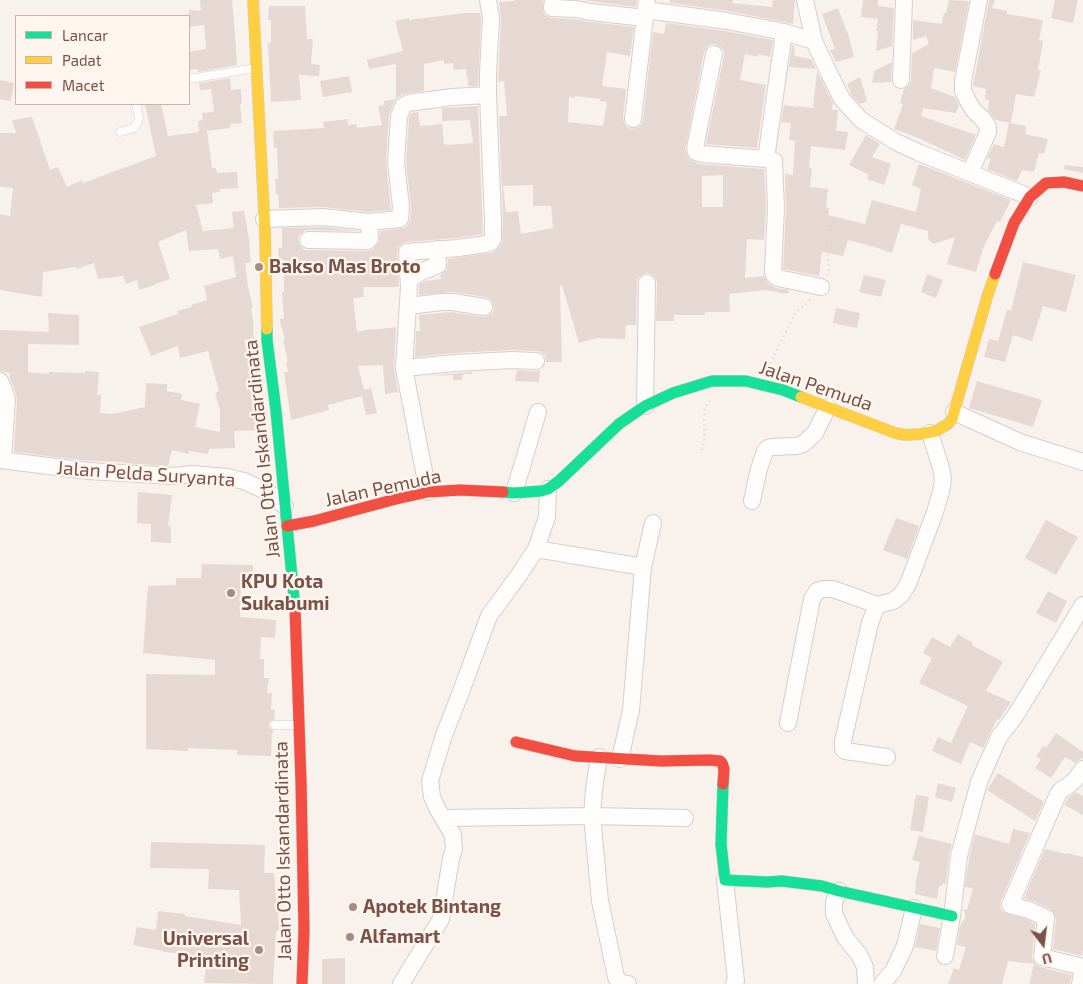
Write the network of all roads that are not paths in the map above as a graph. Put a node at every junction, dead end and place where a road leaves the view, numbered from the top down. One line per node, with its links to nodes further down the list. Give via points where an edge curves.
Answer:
1 (253, 0): 11 (street, Jalan Otto Iskandardinata)
2 (488, 0): 14 (street, via 491,18)
3 (553, 0): 7 (street, via 552,8)
4 (805, 0): 9 (street)
5 (904, 0): 13 (street)
6 (979, 0): 19 (street, via 963,91 988,127 988,132)
7 (646, 9): 8 (street); 16 (street)
8 (784, 32): 9 (street); 18 (street)
9 (814, 41): 19 (street, via 842,99 861,120 896,142)
10 (714, 54): 18 (street, via 696,152)
11 (257, 68): 12 (lane); 22 (street, Jalan Otto Iskandardinata)
12 (190, 79)
13 (901, 80)
14 (488, 95): 23 (street, via 428,100 403,106 399,116 396,162 401,218); 25 (street, via 493,238 486,244)
15 (136, 105): 17 (lane, via 138,124)
16 (633, 119)
17 (120, 132)
18 (766, 159): 28 (street, via 774,161 775,165 774,275)
19 (970, 173): 21 (street)
20 (1083, 186): 21 (street, Jalan Pemuda, via 1046,182)
21 (1030, 197): 37 (street, Jalan Pemuda, via 1014,224 988,294)
22 (264, 219): 23 (street, via 323,217); 45 (street, Jalan Otto Iskandardinata, via 267,340)
23 (369, 222): 24 (street, via 370,238 367,241)
24 (308, 240)
25 (437, 249): 26 (street, via 438,265); 26 (street, via 407,252)
26 (409, 280): 29 (street)
27 (647, 284): 34 (street)
28 (821, 287)
29 (408, 306): 30 (street, via 452,302); 32 (street)
30 (484, 307)
31 (536, 361): 32 (street)
32 (404, 368): 42 (street)
33 (0, 382): 39 (street, via 7,399)
34 (644, 406): 35 (street, Jalan Pemuda, via 673,393 726,380 783,390); 41 (street, Jalan Pemuda, via 619,424)
35 (828, 407): 38 (street, Jalan Pemuda, via 905,435); 44 (street, via 815,433 803,444 772,447 765,451)
36 (538, 412): 43 (street)
37 (954, 412): 38 (street, Jalan Pemuda, via 948,424); 40 (street, via 1020,442)
38 (930, 433): 50 (street, via 942,479 934,515 908,584 893,601)
39 (2, 460): 45 (street, Jalan Pelda Suryanta, via 88,471 227,477 268,492)
40 (1083, 462)
41 (548, 489): 43 (street, Jalan Pemuda); 48 (street, via 547,517)
42 (428, 492): 43 (street, Jalan Pemuda); 47 (street, Jalan Pemuda)
43 (514, 493)
44 (752, 501)
45 (285, 506): 47 (street, Jalan Otto Iskandardinata)
46 (653, 523): 49 (street)
47 (287, 526): 53 (street, Jalan Otto Iskandardinata, via 294,593)
48 (536, 549): 49 (street); 61 (street, via 489,616 444,734 430,780 432,797)
49 (643, 567): 58 (street, via 631,710)
50 (877, 605): 52 (street, via 833,589 817,591 812,599); 57 (street, via 870,623 843,749)
51 (1083, 605): 66 (street, via 1026,700 999,737 979,782 959,856)
52 (788, 723)
53 (299, 724): 54 (lane); 69 (street, Jalan Otto Iskandardinata, via 304,930)
54 (275, 725)
55 (516, 742): 56 (street, via 575,756)
56 (599, 757): 58 (street); 60 (street)
57 (887, 757)
58 (620, 759): 63 (street, via 722,762 721,844)
59 (1083, 769): 68 (street, via 1076,780 1058,794 1010,905 1046,918 1042,957)
60 (592, 816): 61 (street); 62 (street); 71 (street, via 600,901 612,958 617,980)
61 (443, 818): 70 (street, via 453,835 454,849 440,919)
62 (685, 818)
63 (725, 880): 64 (street, via 782,881); 72 (street)
64 (839, 891): 65 (street); 73 (street, via 834,902 834,914 845,938 860,956 865,967)
65 (914, 908): 66 (street); 74 (street, via 905,946 893,971)
66 (952, 916): 67 (street)
67 (945, 956)
68 (1083, 968): 75 (street)
69 (302, 984)
70 (401, 984)
71 (628, 984)
72 (734, 984)
73 (866, 984)
74 (882, 984)
75 (1080, 984)

